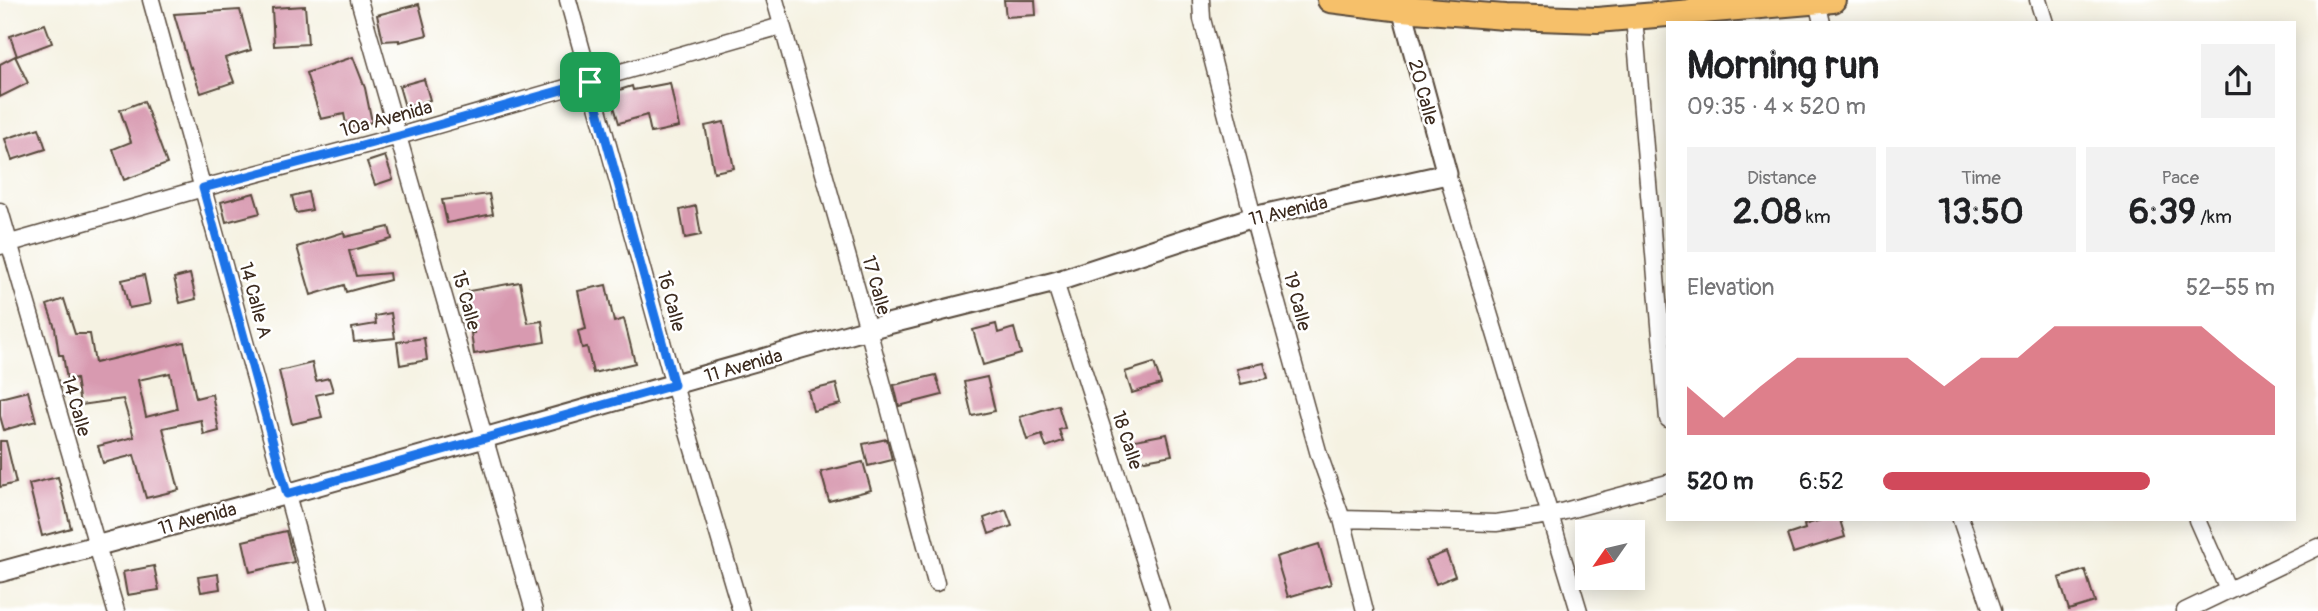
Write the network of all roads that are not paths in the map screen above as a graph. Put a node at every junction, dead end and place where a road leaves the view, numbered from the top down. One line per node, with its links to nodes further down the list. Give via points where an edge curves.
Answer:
1 (151, 0): 16 (street, 14 Calle A)
2 (359, 0): 14 (street, 15 Calle)
3 (568, 0): 13 (street, 16 Calle)
4 (775, 0): 12 (street, 17 Calle)
5 (1201, 0): 18 (street, 19 Calle)
6 (1329, 0): 9 (main road)
7 (2038, 0): 11 (street)
8 (1824, 8): 10 (main road)
9 (1402, 9): 10 (main road, via 1505,17); 15 (street, 20 Calle)
10 (1634, 17): 23 (street)
11 (2044, 21)
12 (781, 26): 13 (street, 10a Avenida); 21 (street, 17 Calle)
13 (590, 82): 14 (street, 10a Avenida); 22 (street, 16 Calle)
14 (399, 136): 16 (street, 10a Avenida); 24 (street, 15 Calle)
15 (1447, 174): 18 (street, 11 Avenida); 27 (street)
16 (203, 188): 19 (street, 10a Avenida); 26 (street, 14 Calle A)
17 (0, 211): 19 (street, 14 Calle)
18 (1253, 217): 20 (street, 11 Avenida); 28 (street, 19 Calle, via 1319,456)
19 (4, 245): 31 (street, 14 Calle)
20 (1055, 282): 21 (street, 11 Avenida); 40 (street, 18 Calle)
21 (868, 329): 22 (street, 11 Avenida); 34 (street, 17 Calle)
22 (674, 385): 24 (street, 11 Avenida); 39 (street, 16 Calle)
23 (1666, 395)
24 (484, 438): 26 (street, 11 Avenida); 38 (street, 15 Calle)
25 (1666, 484): 27 (street)
26 (287, 494): 31 (street, 11 Avenida); 37 (street, 14 Calle A)
27 (1550, 515): 28 (street, via 1496,523); 42 (street)
28 (1342, 519): 41 (street, 19 Calle)
29 (1961, 521): 43 (street)
30 (2197, 521): 35 (street)
31 (96, 545): 33 (street, 11 Avenida); 36 (street, 14 Calle)
32 (2318, 547): 35 (street)
33 (0, 572)
34 (936, 583)
35 (2228, 590): 44 (street)
36 (116, 611)
37 (319, 611)
38 (534, 611)
39 (741, 611)
40 (1161, 611)
41 (1365, 611)
42 (1578, 611)
43 (1992, 611)
44 (2185, 611)

